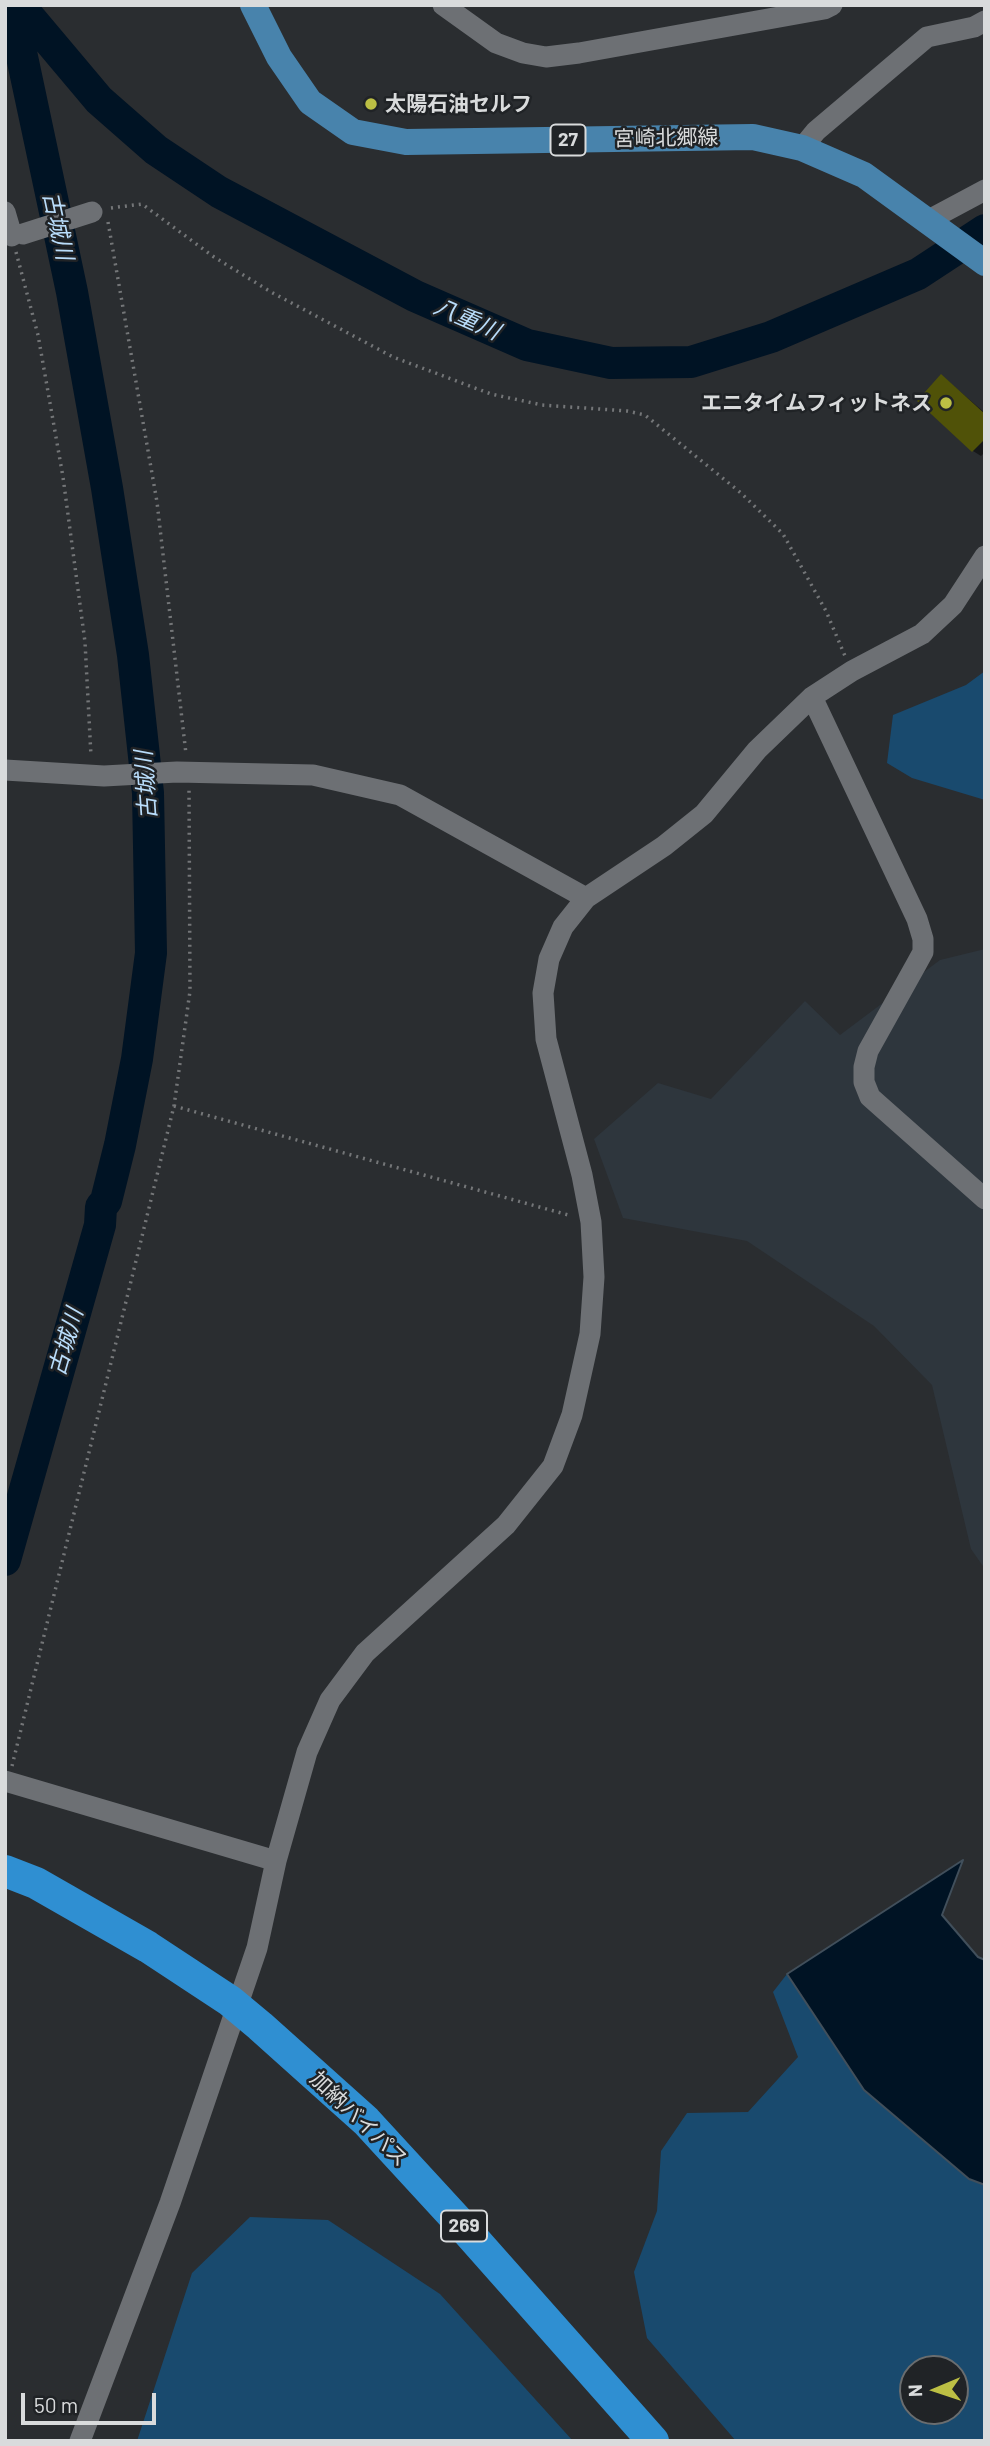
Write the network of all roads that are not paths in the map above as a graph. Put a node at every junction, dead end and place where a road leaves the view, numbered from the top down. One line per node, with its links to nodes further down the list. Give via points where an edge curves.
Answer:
1 (253, 5): 5 (main road, 宮崎北郷線 / 27, via 279,57 310,102 353,132 406,142 752,137)
2 (443, 5): 3 (street, via 496,43 546,57)
3 (832, 5)
4 (985, 21): 5 (street, via 928,37 816,131)
5 (802, 148): 9 (main road, 宮崎北郷線 / 27, via 864,175)
6 (985, 190): 9 (street)
7 (99, 211): 8 (street, via 17,235)
8 (5, 212)
9 (927, 221): 10 (main road, 宮崎北郷線 / 27)
10 (985, 262)
11 (985, 556): 12 (street, via 953,605 922,634)
12 (812, 697): 14 (street, via 757,750 704,814); 15 (street, via 917,919 922,939 923,952 868,1051 864,1083 870,1097)
13 (5, 770): 14 (street, via 98,776 183,772 313,775 400,795)
14 (586, 898): 17 (street, via 563,927 542,993 546,1039 591,1222 590,1334 572,1415 553,1466 506,1525 365,1653 330,1700 307,1752)
15 (985, 1199)
16 (7, 1781): 17 (street)
17 (276, 1861): 21 (street, via 257,1948 170,2203)
18 (5, 1871): 20 (highway, 加納バイパス / 269, via 36,1883 148,1947 230,2001)
19 (5, 1892): 20 (highway, 加納バイパス / 269, via 127,1955 218,2018)
20 (255, 2036): 22 (highway, 加納バイパス / 269, via 443,2232); 23 (highway, 加納バイパス / 269, via 366,2121)
21 (80, 2441)
22 (627, 2441)
23 (653, 2441)

